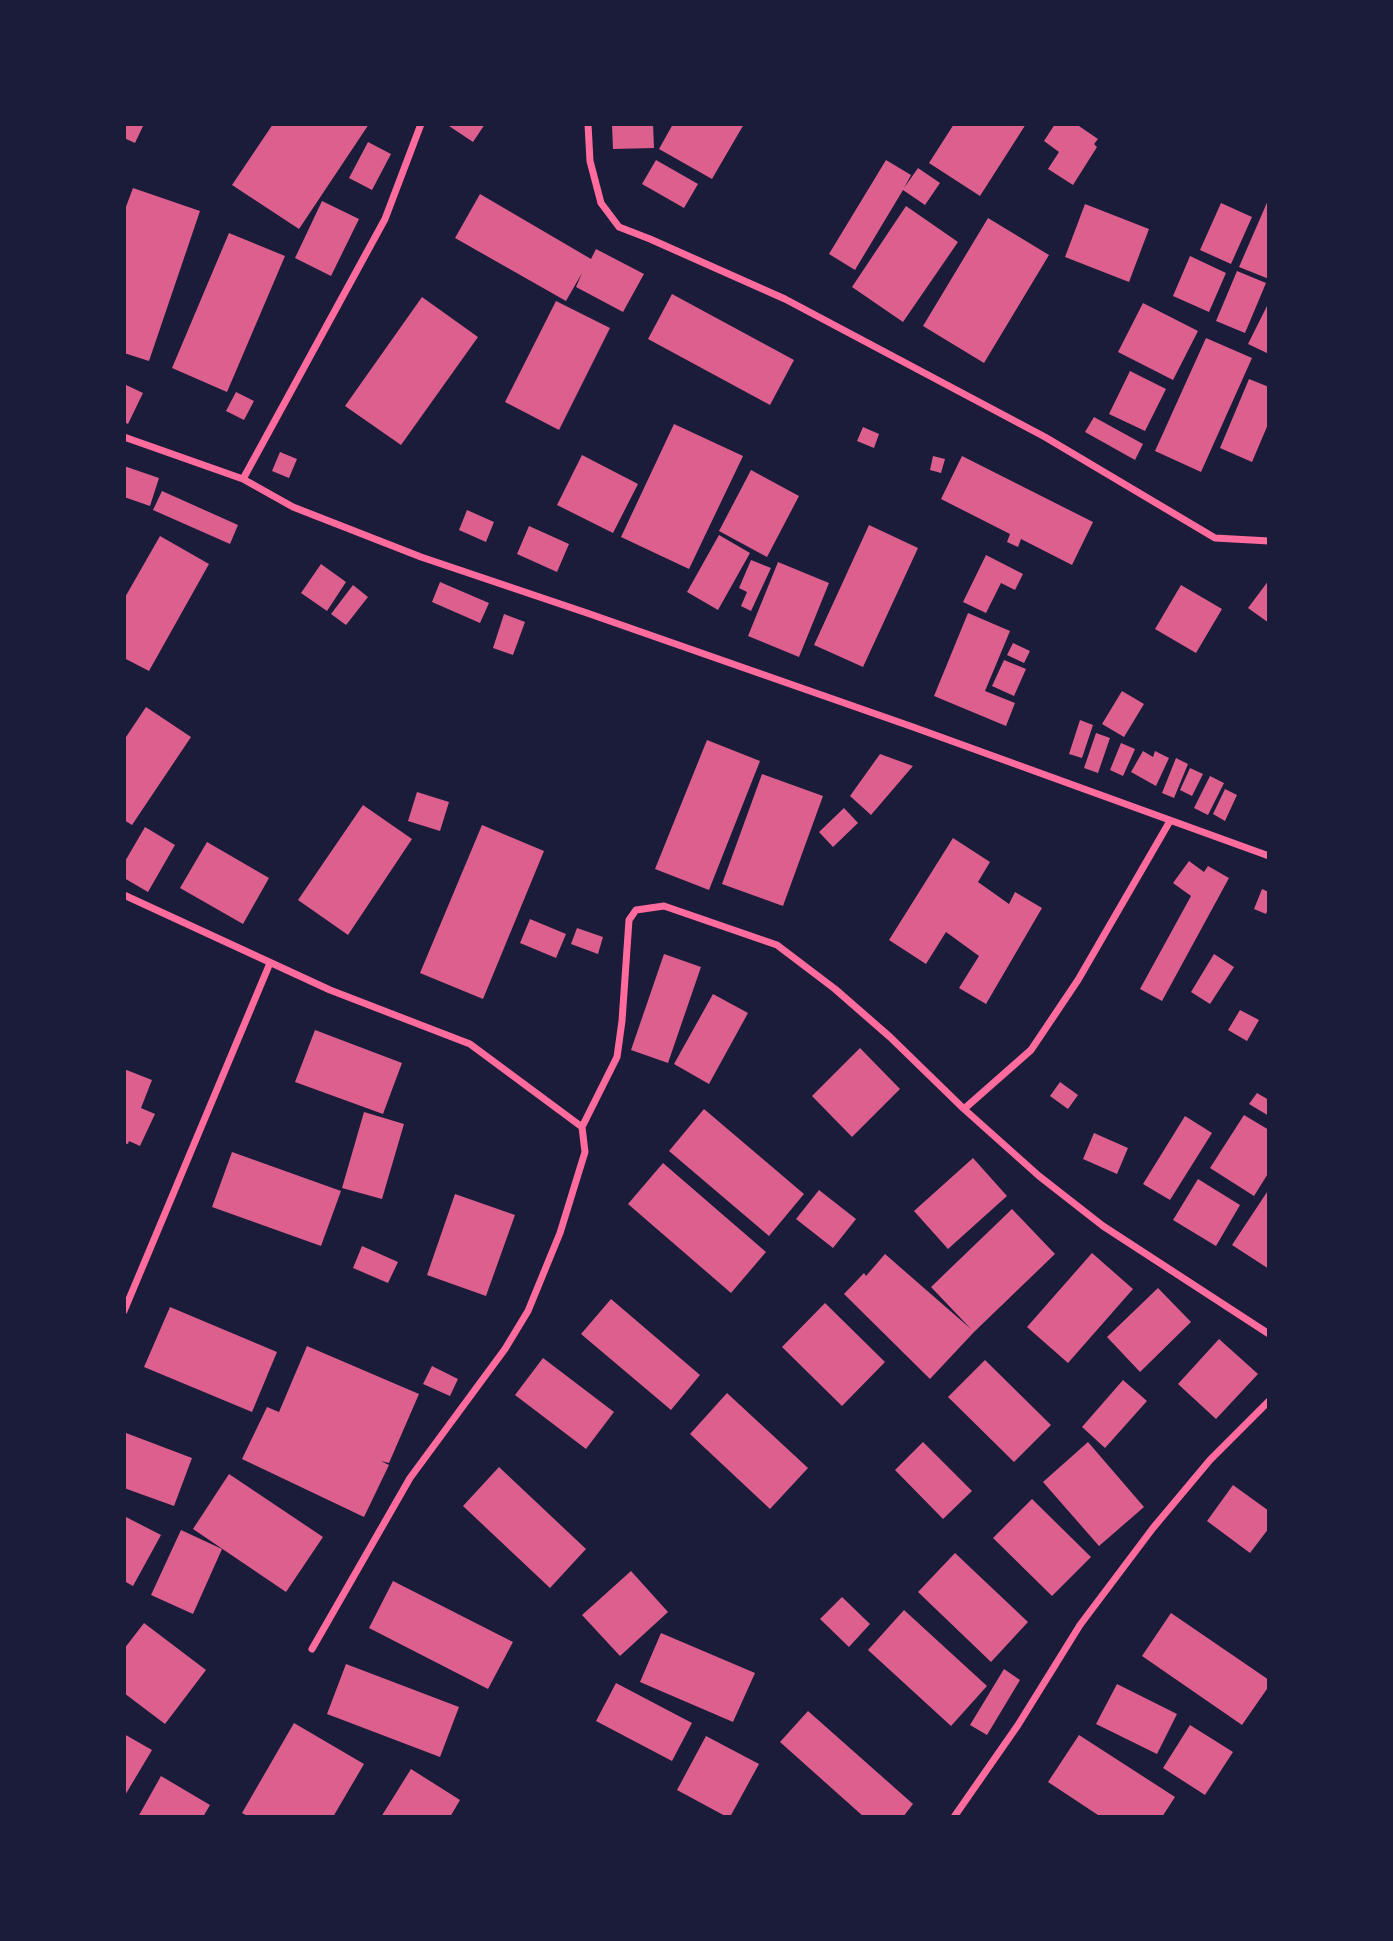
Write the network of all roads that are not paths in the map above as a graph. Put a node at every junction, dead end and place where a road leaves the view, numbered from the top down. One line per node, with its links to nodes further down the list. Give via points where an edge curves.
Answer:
1 (421, 124): 4 (street, via 385,219)
2 (588, 124): 5 (street, via 590,160 601,203 619,227 785,299 1045,437 1215,538)
3 (124, 437): 4 (street)
4 (243, 479): 6 (street, via 293,506 421,557)
5 (1269, 541)
6 (1170, 821): 7 (street); 10 (street, via 1078,980 1031,1050)
7 (1269, 856)
8 (124, 895): 9 (street)
9 (270, 962): 11 (street, via 470,1044); 12 (street)
10 (964, 1109): 11 (street, via 835,989 777,945 664,906 636,910 629,920 617,1057); 13 (street, via 1103,1226)
11 (582, 1127): 15 (street, via 585,1152 560,1233 528,1311 410,1478)
12 (124, 1311)
13 (1269, 1334)
14 (1269, 1401): 16 (street, via 1210,1460 1153,1528 1080,1625 1018,1726)
15 (312, 1649)
16 (954, 1817)

